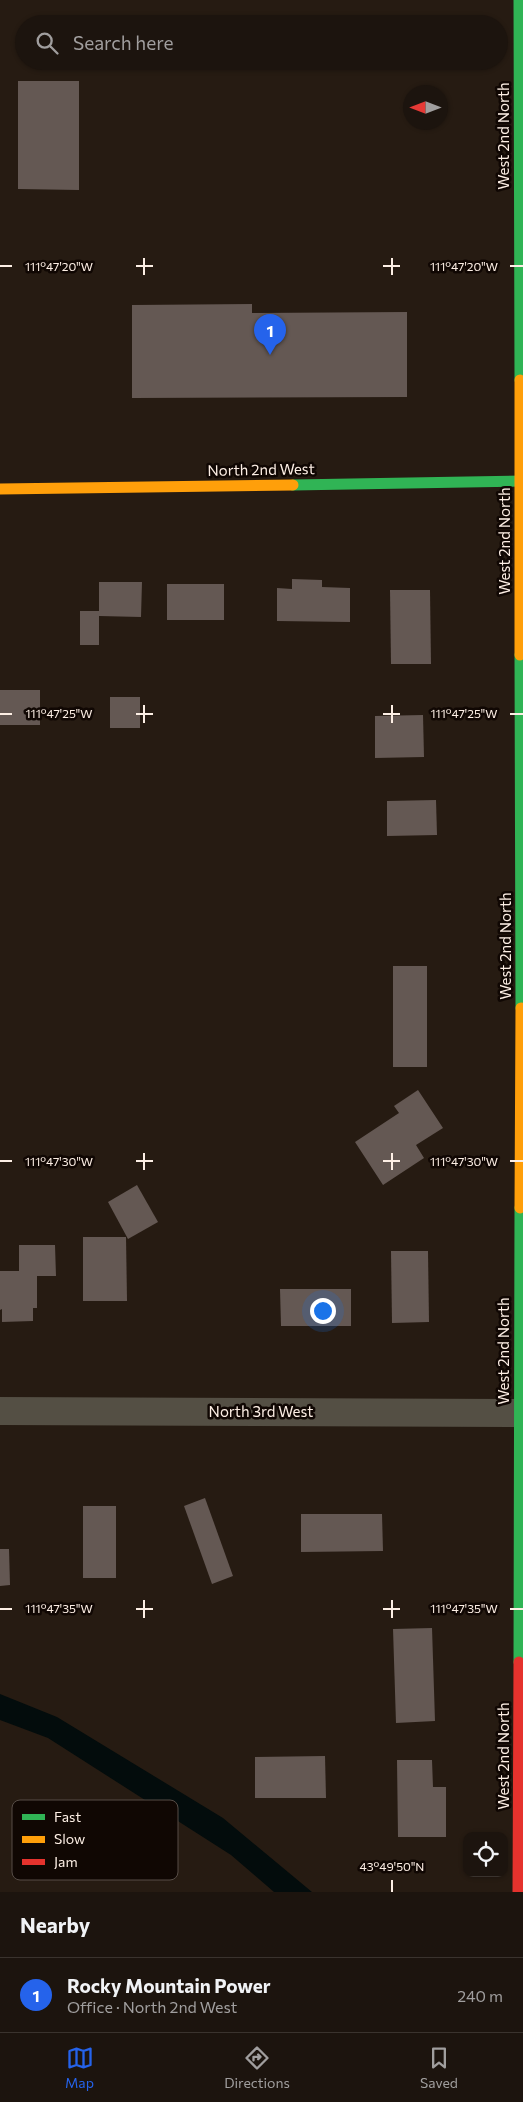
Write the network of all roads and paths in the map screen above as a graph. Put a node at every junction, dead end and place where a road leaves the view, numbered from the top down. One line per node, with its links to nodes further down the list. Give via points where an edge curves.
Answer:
1 (518, 0): 2 (street, West 2nd North)
2 (521, 481): 3 (street, North 2nd West); 5 (street, West 2nd North)
3 (0, 489)
4 (0, 1411): 5 (street, North 3rd West)
5 (521, 1413): 6 (street, West 2nd North)
6 (518, 1892)

